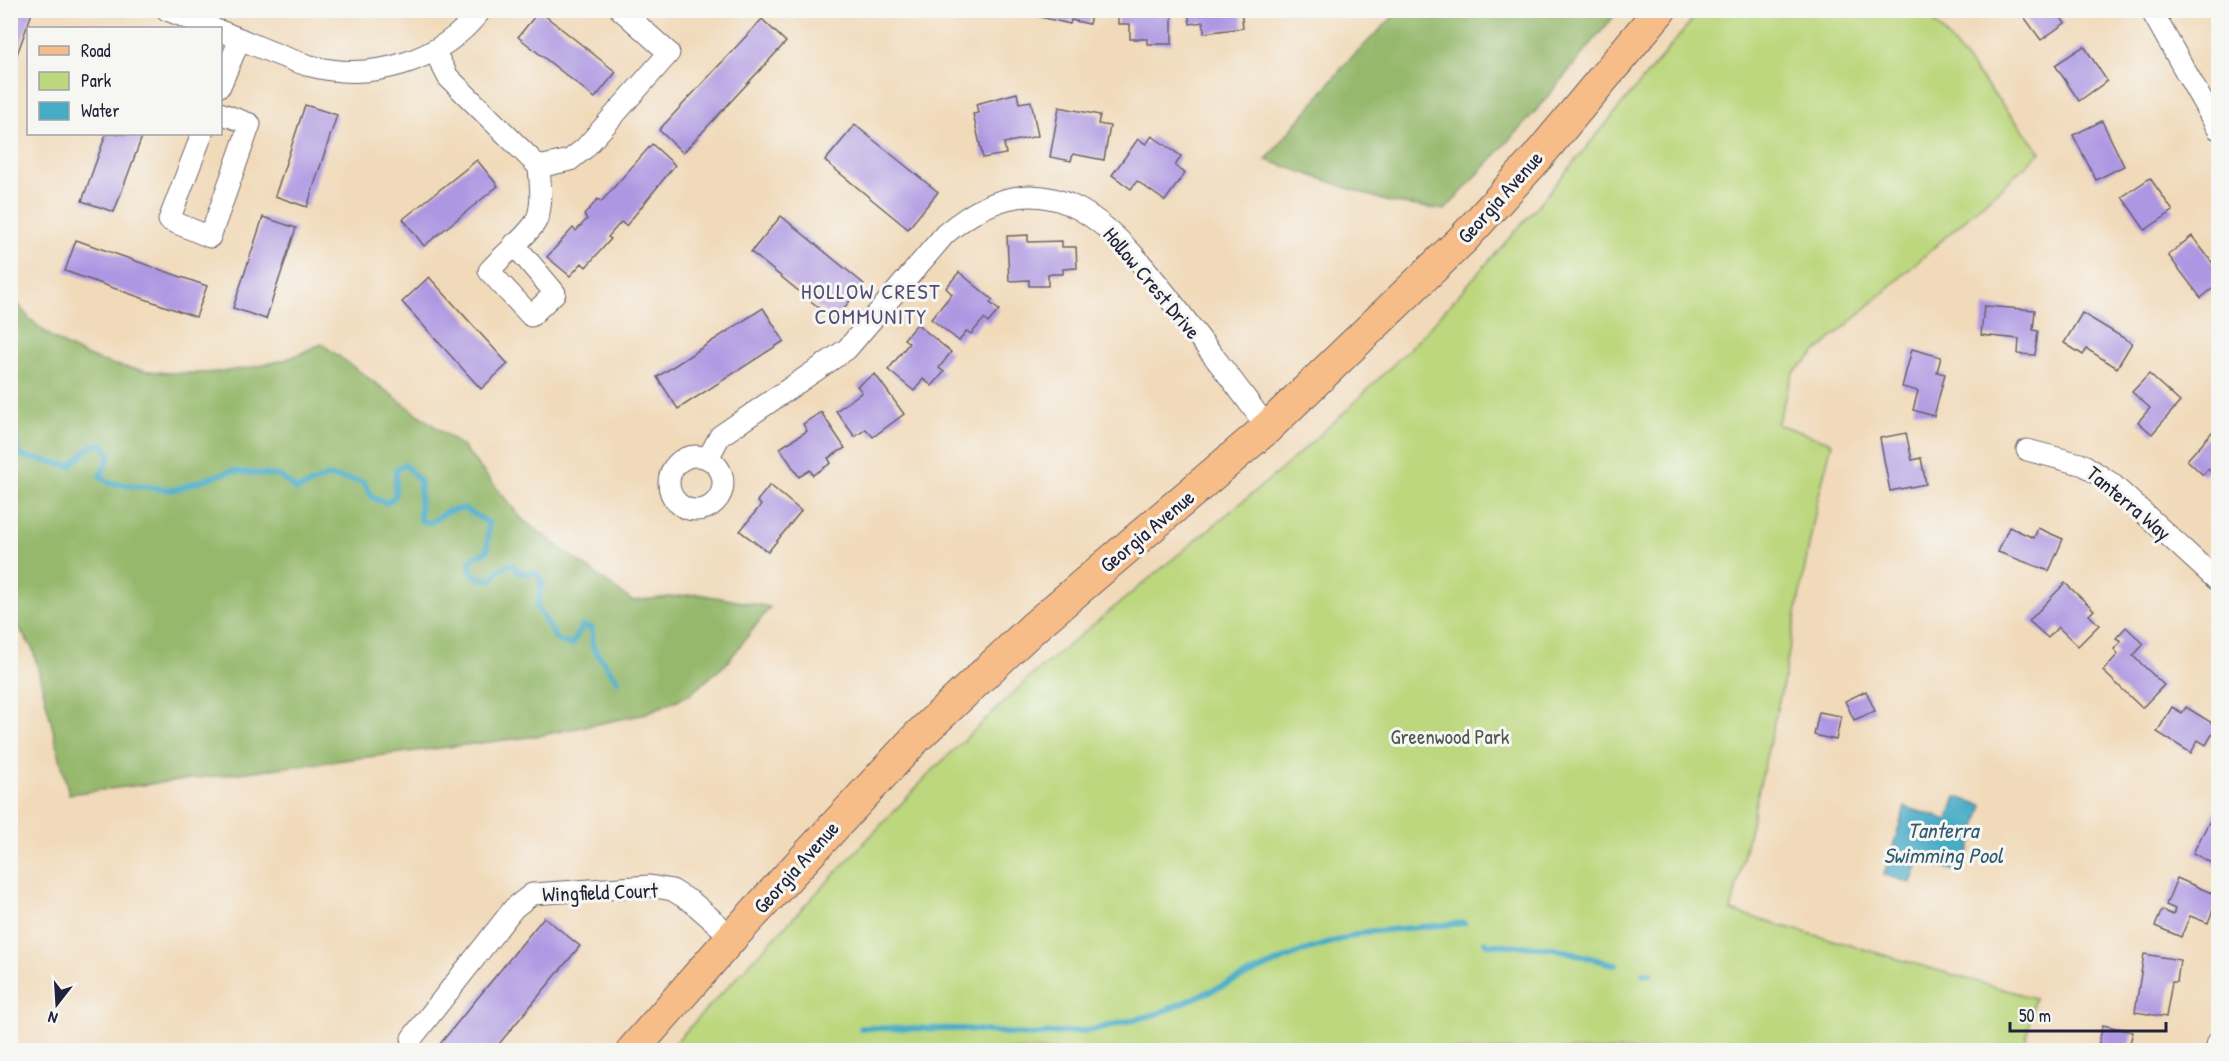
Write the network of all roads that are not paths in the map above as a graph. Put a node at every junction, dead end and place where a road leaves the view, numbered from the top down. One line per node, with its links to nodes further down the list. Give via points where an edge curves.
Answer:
1 (167, 10): 6 (street)
2 (481, 10): 8 (street, via 468,27)
3 (621, 10): 13 (street, via 669,53 585,148 570,160)
4 (1660, 10): 15 (main road, Georgia Avenue, via 1493,208)
5 (2151, 10): 11 (street)
6 (210, 27)
7 (230, 35): 8 (street, via 306,65 334,70 407,64); 9 (street)
8 (435, 51): 13 (street, via 455,84)
9 (222, 76)
10 (222, 114): 12 (street, via 250,124 210,237 169,220)
11 (2218, 129)
12 (202, 135)
13 (539, 167): 14 (street, via 540,204 535,222)
14 (514, 244)
15 (1267, 428): 17 (street, Hollow Crest Drive, via 1155,280 1113,232 1071,205 1026,196 981,207 945,234 847,349 720,436); 19 (main road, Georgia Avenue, via 958,698 873,782)
16 (2026, 450): 18 (street, Tanterra Way, via 2084,465 2110,483)
17 (708, 458)
18 (2218, 581)
19 (732, 938): 20 (street, Wingfield Court, via 692,902 672,890 650,886 532,894 514,908); 22 (main road, Georgia Avenue)
20 (412, 1038)
21 (2218, 1042): 23 (street)
22 (633, 1050)
23 (2216, 1050)

